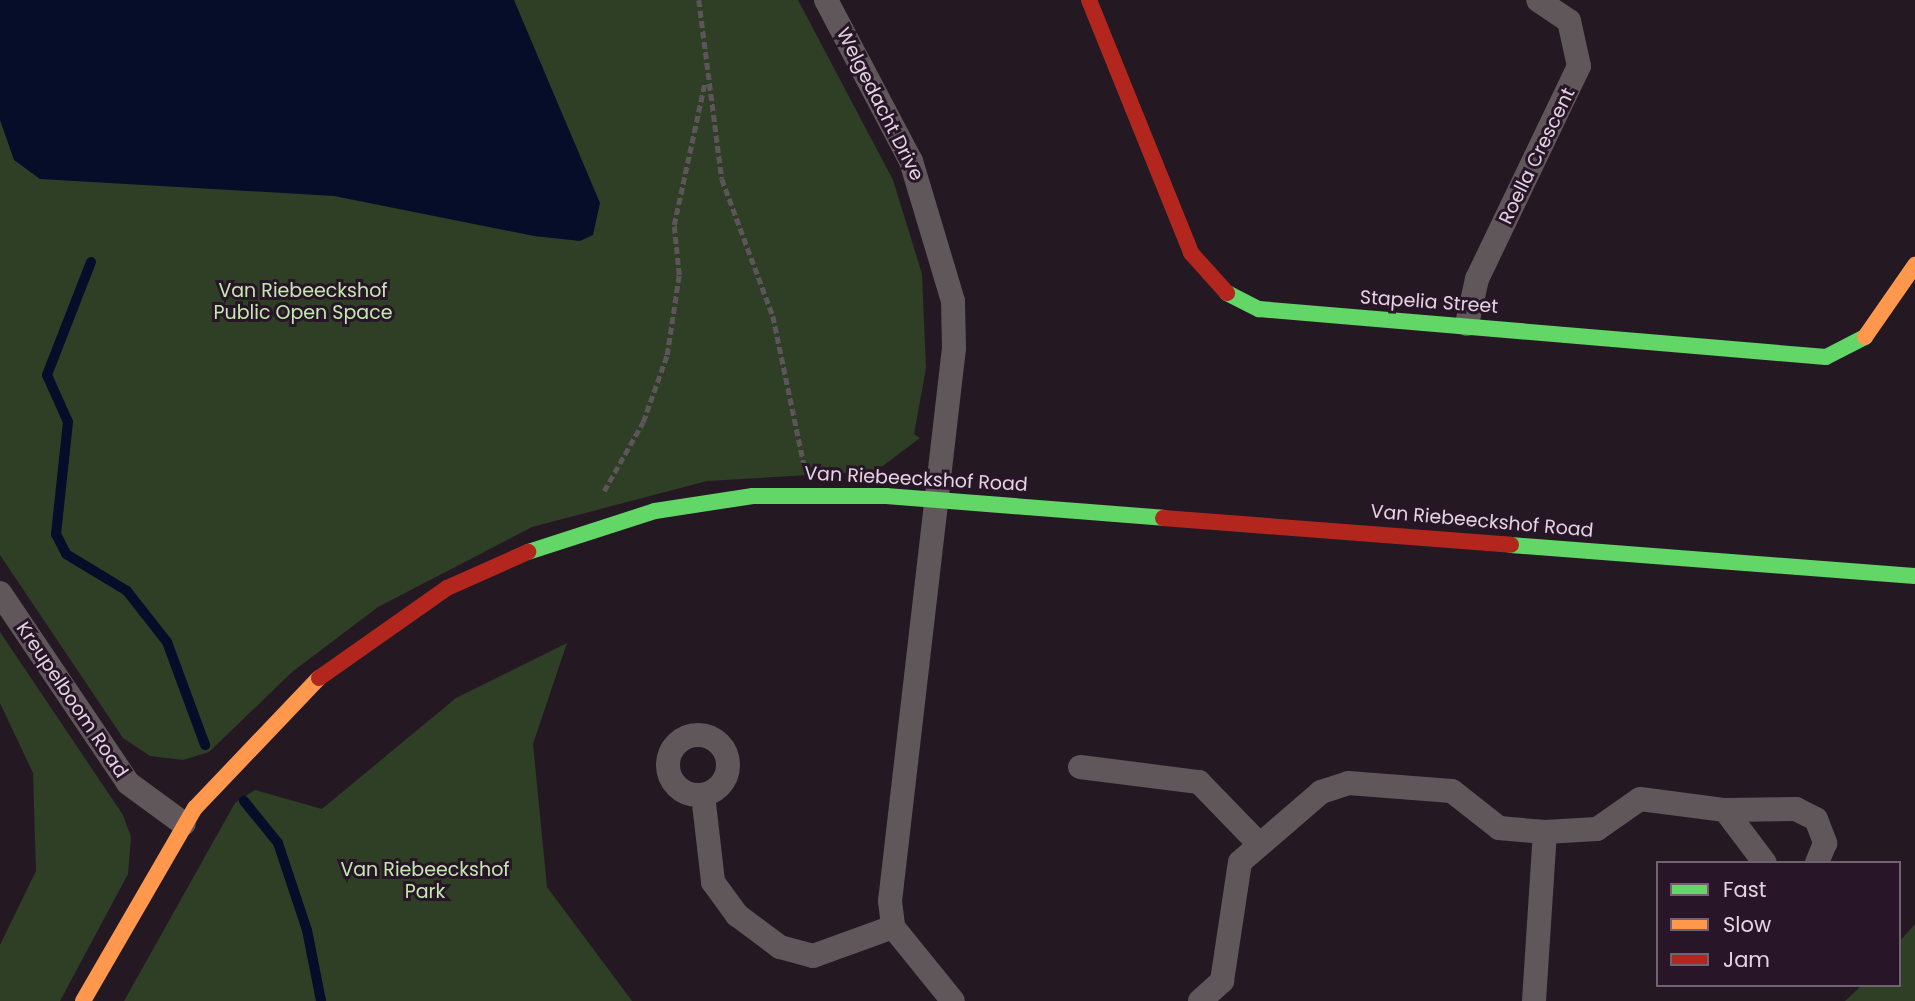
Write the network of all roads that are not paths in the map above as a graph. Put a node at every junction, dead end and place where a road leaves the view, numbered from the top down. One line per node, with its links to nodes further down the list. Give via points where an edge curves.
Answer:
1 (826, 0): 6 (street, Welgedacht Drive, via 911,160 944,255 954,348)
2 (1088, 0): 5 (street, Stapelia Street, via 1184,238 1212,281 1242,302 1278,313)
3 (1538, 0): 5 (street, Roella Crescent, via 1569,21 1579,66 1477,279)
4 (1915, 265): 5 (street, Stapelia Street, via 1869,335 1826,357)
5 (1467, 324)
6 (935, 499): 7 (street, Van Riebeeckshof Road); 12 (street, Van Riebeeckshof Road, via 801,493 706,502 605,523 469,577 354,649 264,726); 17 (street, Welgedacht Drive, via 894,830)
7 (1915, 576)
8 (0, 593): 12 (street, Kreupelboom Road, via 128,783)
9 (1080, 766): 14 (street, via 1199,782)
10 (704, 795): 17 (street, via 713,882 737,915 780,947 813,956)
11 (1725, 810): 13 (street, via 1640,799 1597,829); 15 (street); 16 (street, via 1796,810 1816,819 1825,843)
12 (184, 824): 18 (street, Van Riebeeckshof Road)
13 (1545, 832): 14 (street, via 1499,828 1452,792 1348,783 1321,792); 21 (street)
14 (1259, 844): 20 (street, via 1240,862 1232,887 1222,981)
15 (1763, 861)
16 (1818, 861)
17 (893, 926): 19 (street)
18 (83, 1001)
19 (953, 1001)
20 (1200, 1001)
21 (1534, 1001)

